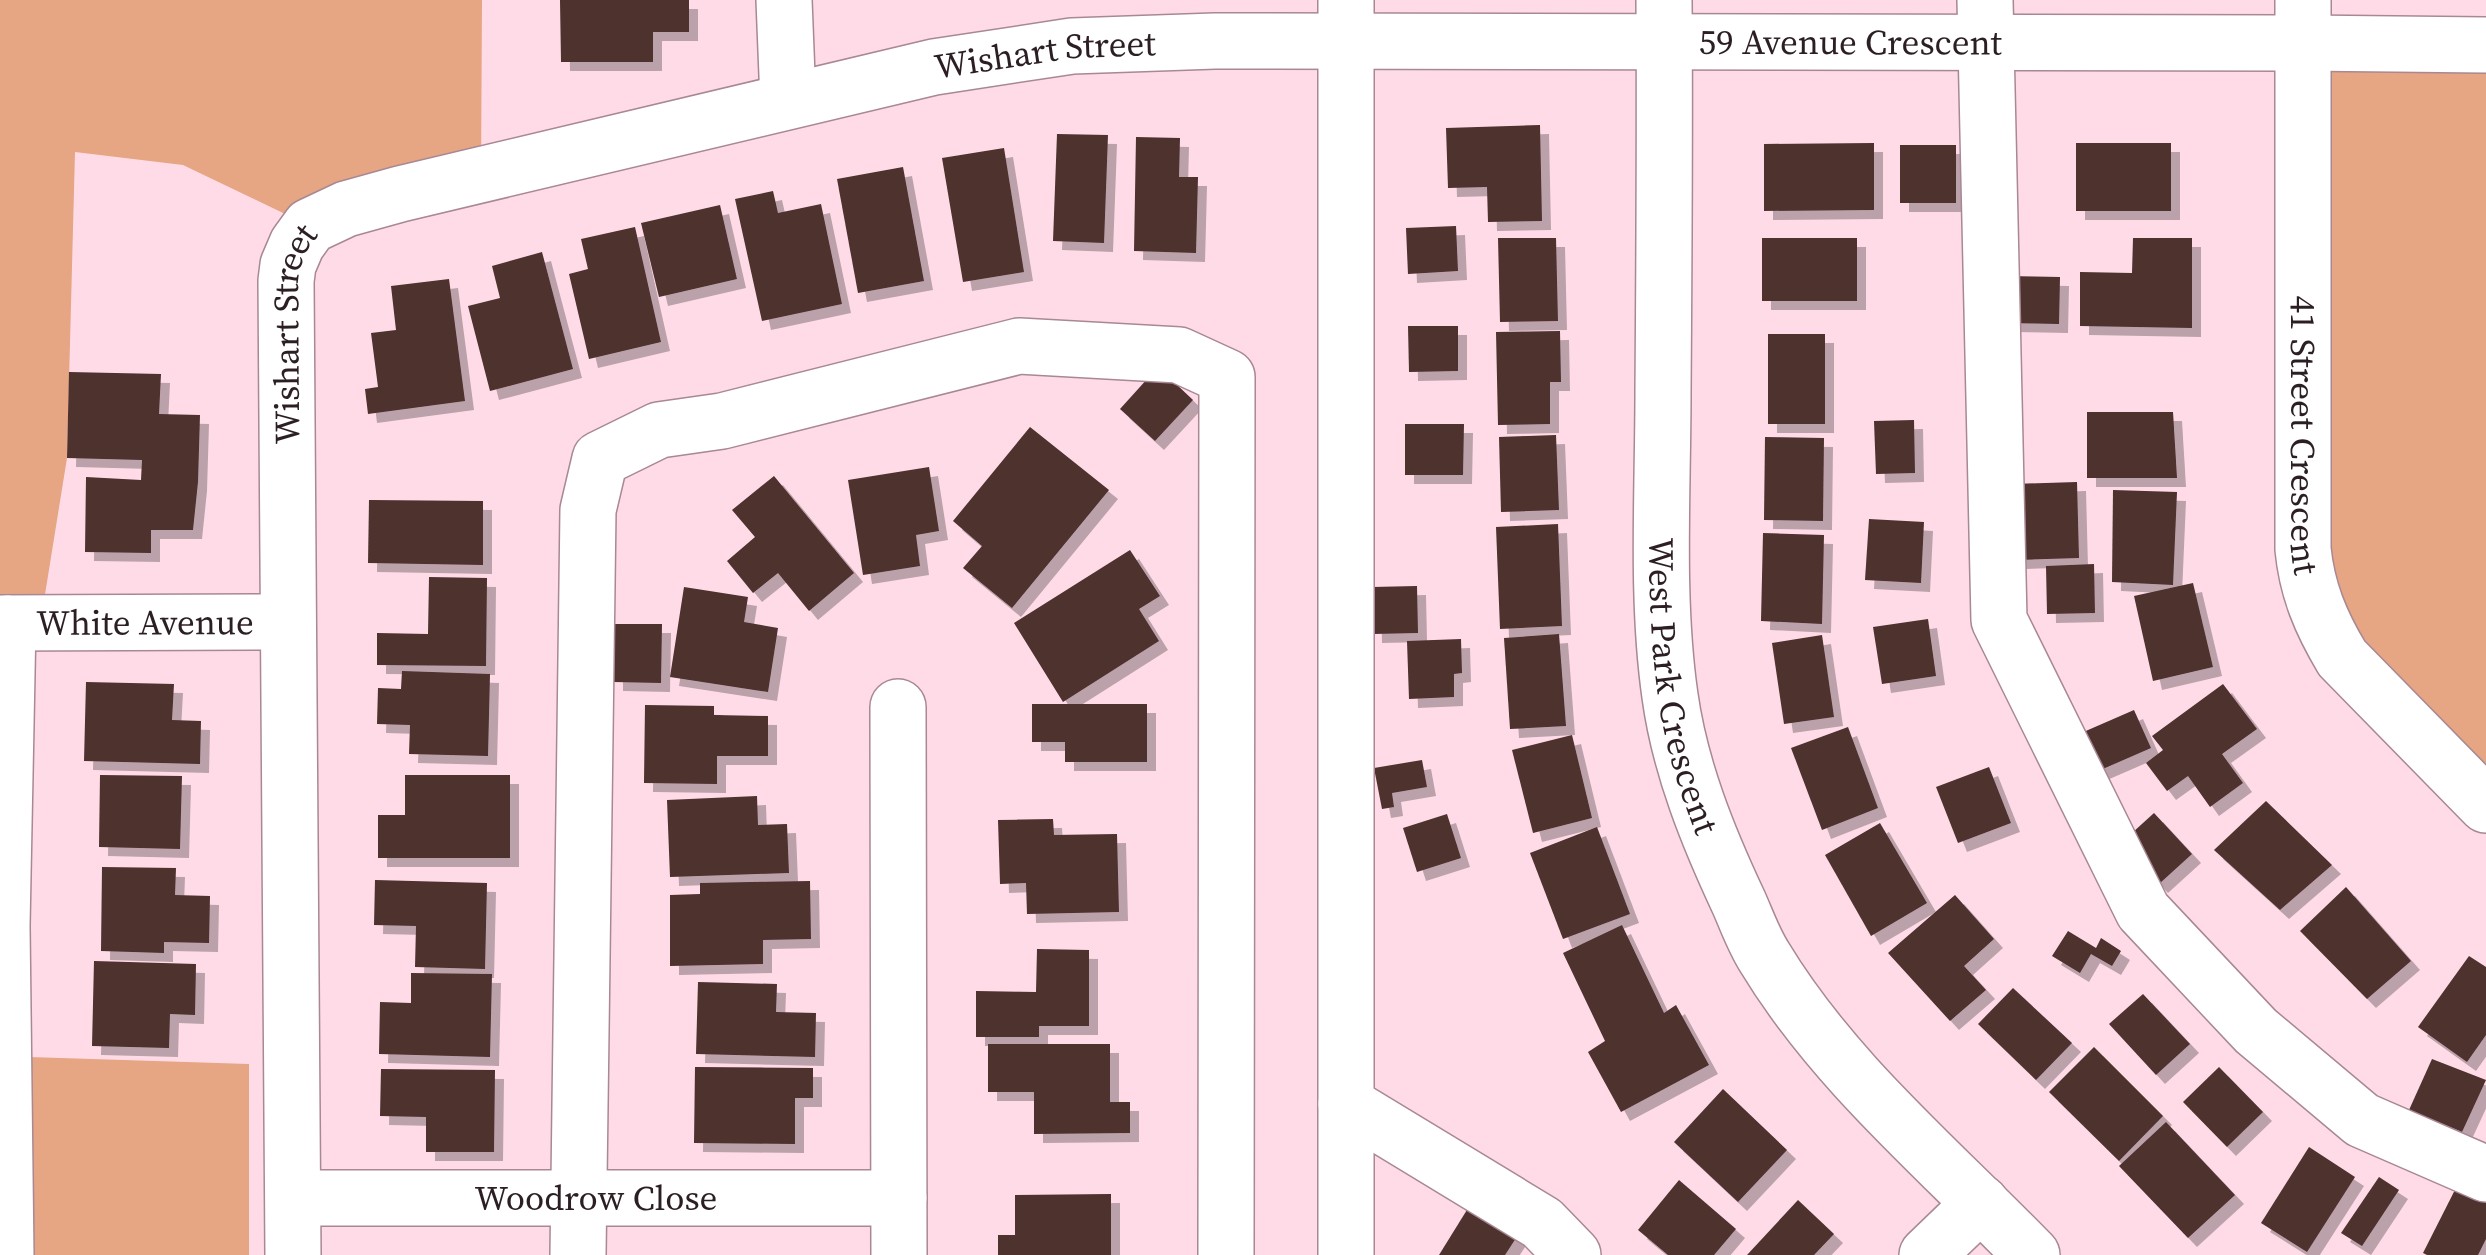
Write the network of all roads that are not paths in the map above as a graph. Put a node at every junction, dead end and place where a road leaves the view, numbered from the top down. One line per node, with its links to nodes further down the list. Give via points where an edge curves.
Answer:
1 (784, 0): 8 (street)
2 (1216, 20): 3 (street, 59 Avenue Crescent); 8 (street, Wishart Street, via 1131,42 1013,54)
3 (1346, 20): 4 (street, 59 Avenue Crescent); 14 (street)
4 (1664, 22): 5 (street, 59 Avenue Crescent); 19 (street, West Park Crescent, via 1663,591 1678,738 1706,828 1762,954 1845,1065)
5 (1985, 22): 6 (street, 59 Avenue Crescent); 15 (street, via 1999,620 2143,911 2256,1031 2362,1120)
6 (2303, 22): 7 (street, 59 Avenue Crescent); 12 (street, 41 Street Crescent, via 2308,587 2342,658)
7 (2486, 46)
8 (788, 101): 9 (street, Wishart Street, via 400,194 310,226 286,282)
9 (288, 622): 10 (street, White Avenue); 16 (street, Wishart Street)
10 (4, 623): 13 (street)
11 (898, 707): 18 (street)
12 (2486, 805)
13 (1, 926): 20 (street)
14 (1346, 1104): 25 (street); 26 (street, via 1542,1222)
15 (2486, 1174)
16 (294, 1198): 17 (street, Woodrow Close); 21 (street, Wishart Street)
17 (579, 1198): 18 (street, Woodrow Close); 22 (street); 24 (street, via 588,510 600,459 658,430 722,421 1019,346 1179,355 1226,376)
18 (899, 1198): 23 (street)
19 (1981, 1202): 27 (street); 28 (street, West Park Crescent)
20 (6, 1255)
21 (293, 1255)
22 (578, 1255)
23 (899, 1255)
24 (1226, 1255)
25 (1346, 1255)
26 (1574, 1255)
27 (1928, 1255)
28 (2032, 1255)

